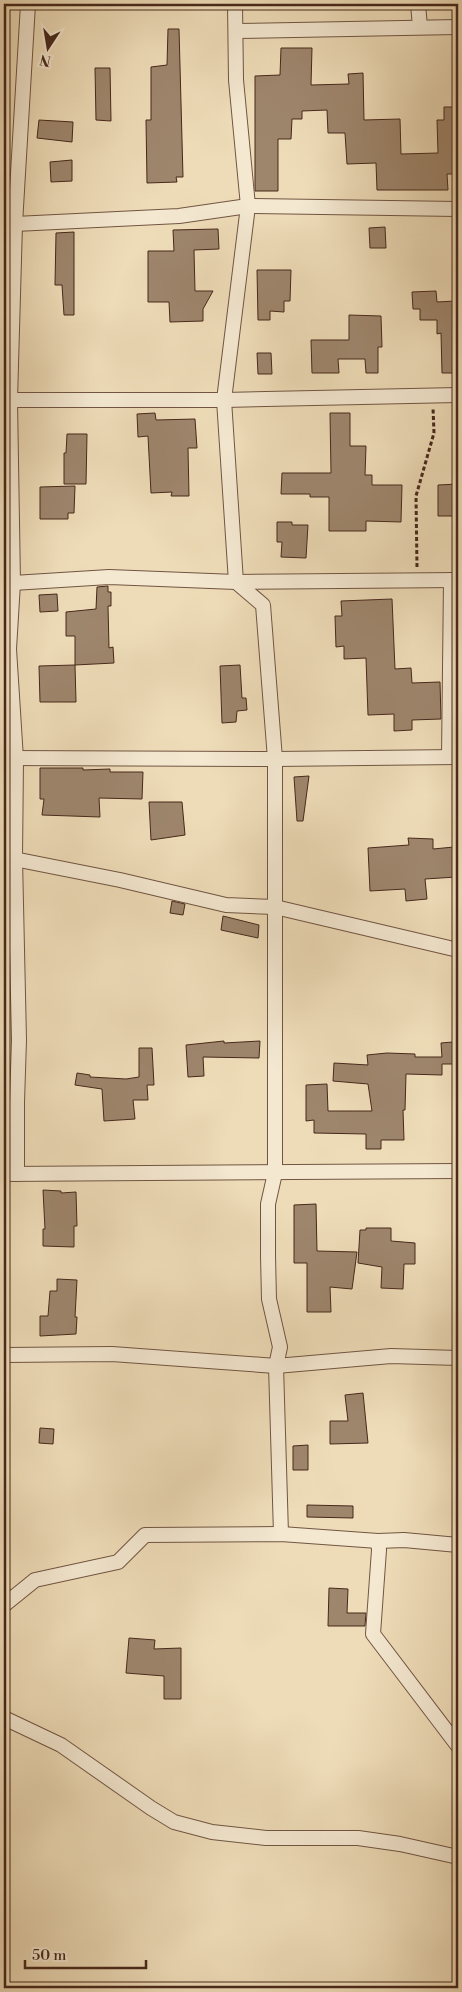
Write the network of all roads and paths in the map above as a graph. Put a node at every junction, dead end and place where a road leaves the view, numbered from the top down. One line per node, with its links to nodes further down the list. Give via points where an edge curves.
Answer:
1 (28, 4): 9 (street)
2 (235, 4): 6 (street)
3 (418, 4): 4 (street)
4 (420, 27): 5 (street); 6 (street)
5 (458, 27)
6 (236, 31): 7 (street, via 236,80)
7 (248, 206): 8 (street); 9 (street, via 179,216); 13 (street)
8 (458, 209)
9 (15, 224): 12 (street)
10 (458, 395): 11 (street)
11 (432, 396): 13 (street); 14 (path, via 434,433 416,496)
12 (10, 400): 13 (street); 17 (street)
13 (224, 400): 16 (street)
14 (418, 580): 15 (street); 16 (street)
15 (455, 580): 19 (street)
16 (236, 582): 17 (street, via 108,577); 21 (street, via 263,605)
17 (13, 584): 18 (street)
18 (7, 648): 20 (street)
19 (454, 757): 21 (street)
20 (10, 759): 21 (street); 22 (street)
21 (275, 759): 23 (street)
22 (9, 858): 23 (street, via 226,905); 27 (street, via 19,1040)
23 (275, 908): 24 (street); 26 (street)
24 (458, 950)
25 (458, 1171): 26 (street)
26 (275, 1173): 27 (street); 30 (street, via 268,1204 268,1256 269,1299 280,1347)
27 (11, 1174)
28 (4, 1356): 30 (street, via 112,1354)
29 (458, 1358): 30 (street, via 391,1356)
30 (276, 1366): 31 (street)
31 (281, 1534): 32 (street); 34 (street, via 145,1535 118,1562 35,1580)
32 (378, 1541): 33 (street, via 404,1540); 36 (street, via 373,1634)
33 (458, 1546)
34 (4, 1605)
35 (4, 1718): 37 (street, via 61,1745 174,1822 212,1832 266,1838 358,1838)
36 (458, 1746)
37 (458, 1857)

